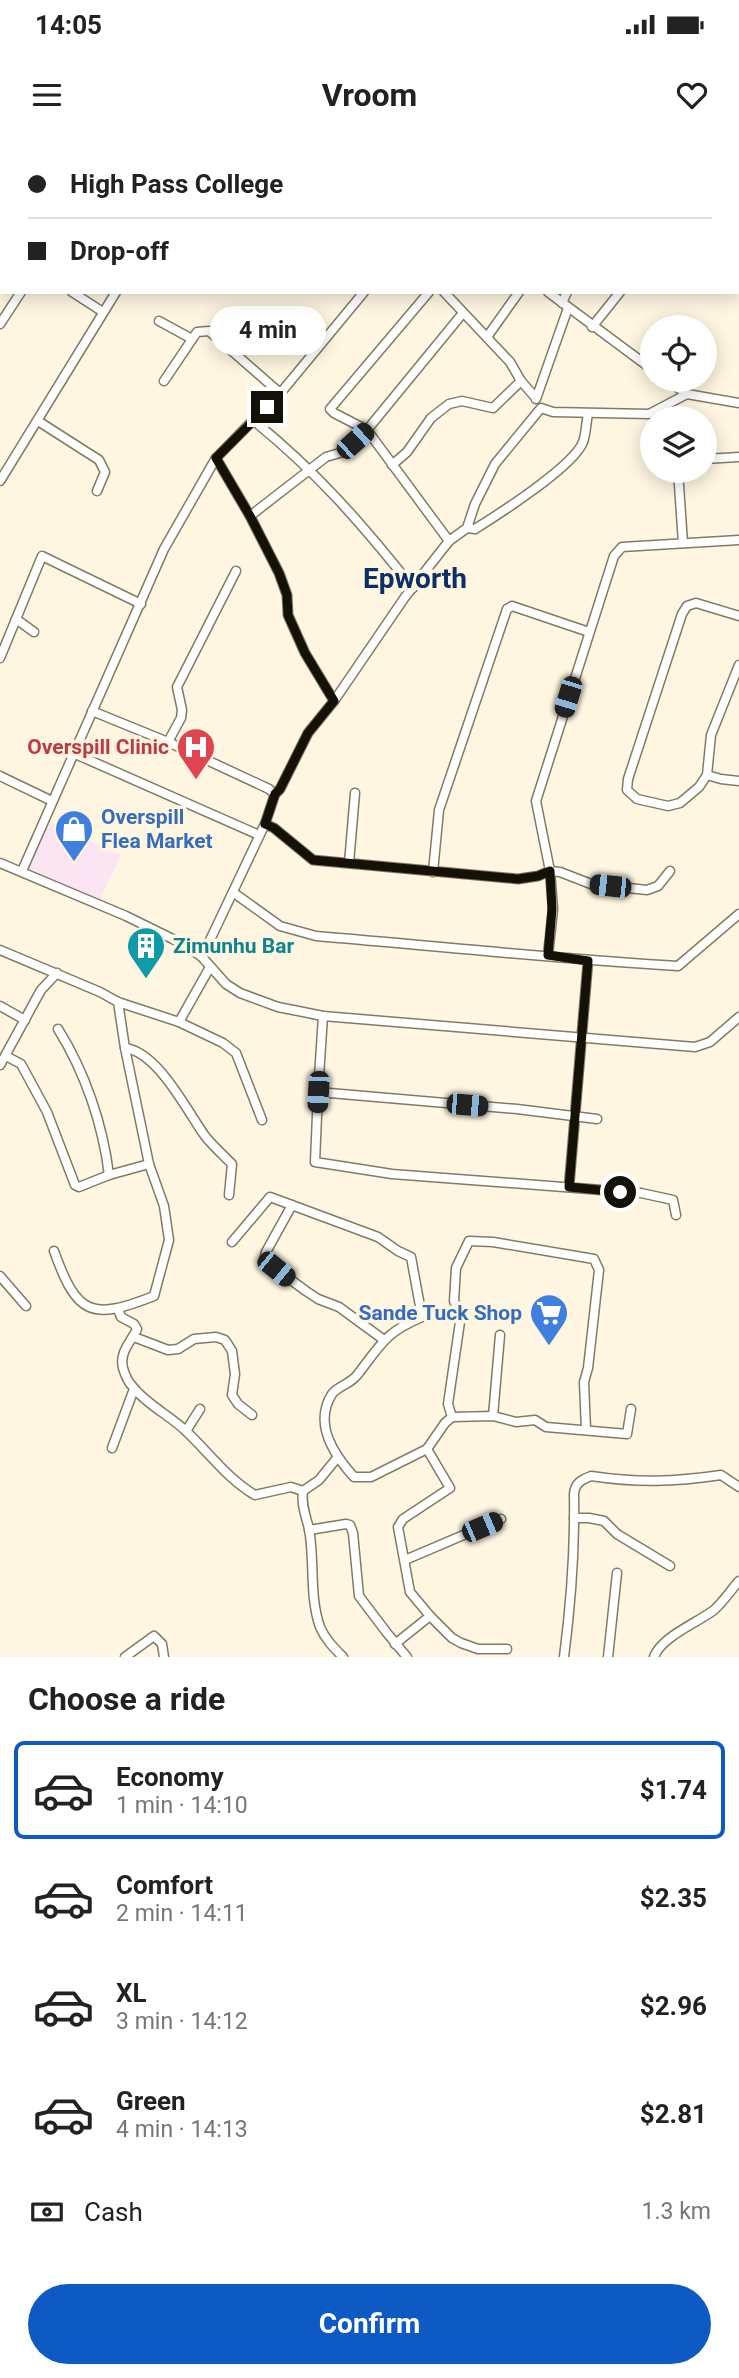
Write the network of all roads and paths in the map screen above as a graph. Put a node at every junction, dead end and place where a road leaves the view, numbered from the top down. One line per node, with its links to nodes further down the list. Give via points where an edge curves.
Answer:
1 (20, 294): 15 (street)
2 (75, 294): 12 (street)
3 (115, 294): 12 (street)
4 (362, 294): 23 (street)
5 (427, 294): 31 (street, via 330,409)
6 (446, 294): 13 (street)
7 (518, 294): 17 (street)
8 (551, 294): 11 (street)
9 (567, 294): 11 (street)
10 (618, 294): 16 (street)
11 (565, 305): 16 (street); 25 (street)
12 (103, 312): 29 (street)
13 (463, 313): 17 (street); 31 (street)
14 (159, 321): 18 (street)
15 (0, 324)
16 (592, 327): 19 (street)
17 (487, 337): 21 (street)
18 (192, 339): 20 (street); 23 (street, via 197,332 209,331)
19 (640, 361)
20 (164, 381)
21 (521, 381): 25 (street); 35 (street, via 493,408 462,401 449,404 431,418)
22 (684, 392): 24 (street)
23 (281, 393): 30 (street)
24 (687, 394): 26 (street); 28 (street, via 649,414)
25 (535, 397): 27 (street)
26 (739, 403)
27 (541, 408): 28 (street); 41 (street, via 495,464)
28 (587, 414): 41 (street, via 583,442 575,454 524,498 475,529)
29 (37, 421): 37 (street); 39 (street, via 99,460 105,471)
30 (254, 421): 33 (street); 36 (street)
31 (367, 430): 35 (street); 36 (street, via 343,452 326,457)
32 (739, 457): 34 (street)
33 (216, 458): 40 (street); 47 (street, via 164,549)
34 (717, 458)
35 (392, 465): 43 (street)
36 (311, 470): 40 (street); 46 (street)
37 (0, 481)
38 (679, 483): 44 (street)
39 (97, 491)
40 (250, 516): 54 (street, via 279,573 288,615 305,653)
41 (467, 528): 43 (street)
42 (739, 540): 44 (street)
43 (449, 541): 46 (street)
44 (682, 543): 51 (street, via 622,547 614,556)
45 (236, 572): 56 (street, via 177,687 181,718)
46 (413, 587): 54 (street)
47 (141, 604): 49 (street, via 42,556); 55 (street)
48 (739, 616): 58 (street, via 696,603 682,614 627,790 637,799 668,806 680,803)
49 (16, 619): 50 (street); 52 (street)
50 (34, 632)
51 (589, 632): 69 (street, via 536,801); 71 (street, via 508,608 439,810)
52 (0, 658)
53 (739, 665): 58 (street, via 711,735)
54 (334, 701): 62 (street, via 308,733)
55 (92, 711): 56 (street); 57 (street)
56 (168, 742): 62 (street)
57 (73, 753): 63 (street); 65 (street)
58 (707, 775): 60 (street)
59 (0, 776): 63 (street)
60 (739, 781)
61 (355, 793): 67 (street)
62 (275, 794): 64 (street)
63 (52, 802): 68 (street)
64 (265, 824): 65 (street); 67 (street, via 313,860)
65 (259, 835): 72 (street)
66 (0, 863): 68 (street)
67 (349, 863): 71 (street)
68 (22, 871): 76 (street, via 162,933)
69 (550, 871): 70 (street, via 592,884 647,890 658,886); 71 (street, via 518,879); 75 (street)
70 (670, 871)
71 (433, 872)
72 (234, 893): 75 (street, via 280,926 316,936); 76 (street)
73 (739, 914): 77 (street, via 678,967)
74 (0, 950): 79 (street)
75 (548, 955): 77 (street)
76 (202, 957): 78 (street)
77 (588, 961): 87 (street)
78 (209, 967): 82 (street, via 240,993); 85 (street)
79 (57, 973): 80 (street); 84 (street, via 41,990)
80 (118, 1002): 85 (street); 88 (street)
81 (0, 1006): 84 (street)
82 (323, 1016): 87 (street); 91 (street)
83 (739, 1017): 87 (street, via 701,1046)
84 (25, 1020): 89 (street)
85 (179, 1022): 94 (street, via 236,1053)
86 (58, 1029): 96 (street, via 89,1091)
87 (583, 1038): 92 (street)
88 (125, 1048): 95 (street); 98 (street, via 134,1049 167,1078 206,1137 232,1164)
89 (6, 1056): 90 (street); 96 (street, via 21,1064 47,1112 75,1185)
90 (0, 1065)
91 (318, 1092): 92 (street); 97 (street, via 315,1162 392,1174)
92 (574, 1116): 93 (street); 97 (street)
93 (597, 1119)
94 (262, 1120)
95 (149, 1164): 96 (street); 105 (street, via 164,1206 169,1240 154,1296)
96 (109, 1175)
97 (569, 1187): 100 (street, via 673,1200)
98 (229, 1195)
99 (292, 1205): 101 (street, via 270,1197); 108 (street, via 264,1260); 108 (street, via 379,1237 411,1257 422,1317)
100 (676, 1215)
101 (232, 1242)
102 (54, 1251): 105 (street, via 64,1278 84,1306)
103 (0, 1276): 104 (street)
104 (26, 1306)
105 (118, 1309): 107 (street, via 137,1329)
106 (500, 1335): 113 (street)
107 (134, 1336): 109 (street, via 123,1352 122,1364); 112 (street, via 168,1350 194,1339 225,1339 235,1374 232,1395)
108 (384, 1340): 119 (street, via 352,1382 333,1392 324,1414 325,1433)
109 (134, 1389): 116 (street); 117 (street)
110 (200, 1409): 116 (street)
111 (631, 1409): 115 (street, via 627,1434)
112 (252, 1415)
113 (493, 1416): 114 (street); 115 (street)
114 (452, 1417): 115 (street, via 449,1404 461,1315 454,1301 456,1268 469,1241 493,1242 594,1259 599,1270 584,1382); 118 (street)
115 (586, 1430)
116 (186, 1431): 121 (street, via 238,1485 255,1495 291,1487)
117 (112, 1448)
118 (427, 1449): 119 (street, via 371,1477 354,1477); 125 (street, via 450,1488 403,1519 398,1527)
119 (337, 1458): 121 (street, via 320,1480)
120 (739, 1486): 122 (street, via 721,1475 657,1483 591,1476 575,1486)
121 (303, 1491): 124 (street)
122 (574, 1518): 126 (street, via 604,1521); 136 (street)
123 (501, 1519): 125 (street)
124 (309, 1530): 130 (street, via 350,1525 359,1596); 134 (street, via 320,1627)
125 (405, 1560): 129 (street, via 410,1592)
126 (670, 1566)
127 (617, 1573): 137 (street)
128 (739, 1581): 138 (street, via 716,1608 664,1642)
129 (430, 1616): 130 (street); 131 (street, via 460,1643 478,1649)
130 (396, 1644): 135 (street)
131 (507, 1649)
132 (125, 1657): 133 (street, via 154,1636 162,1644)
133 (164, 1657)
134 (344, 1657)
135 (407, 1657)
136 (564, 1657)
137 (608, 1657)
138 (654, 1657)

